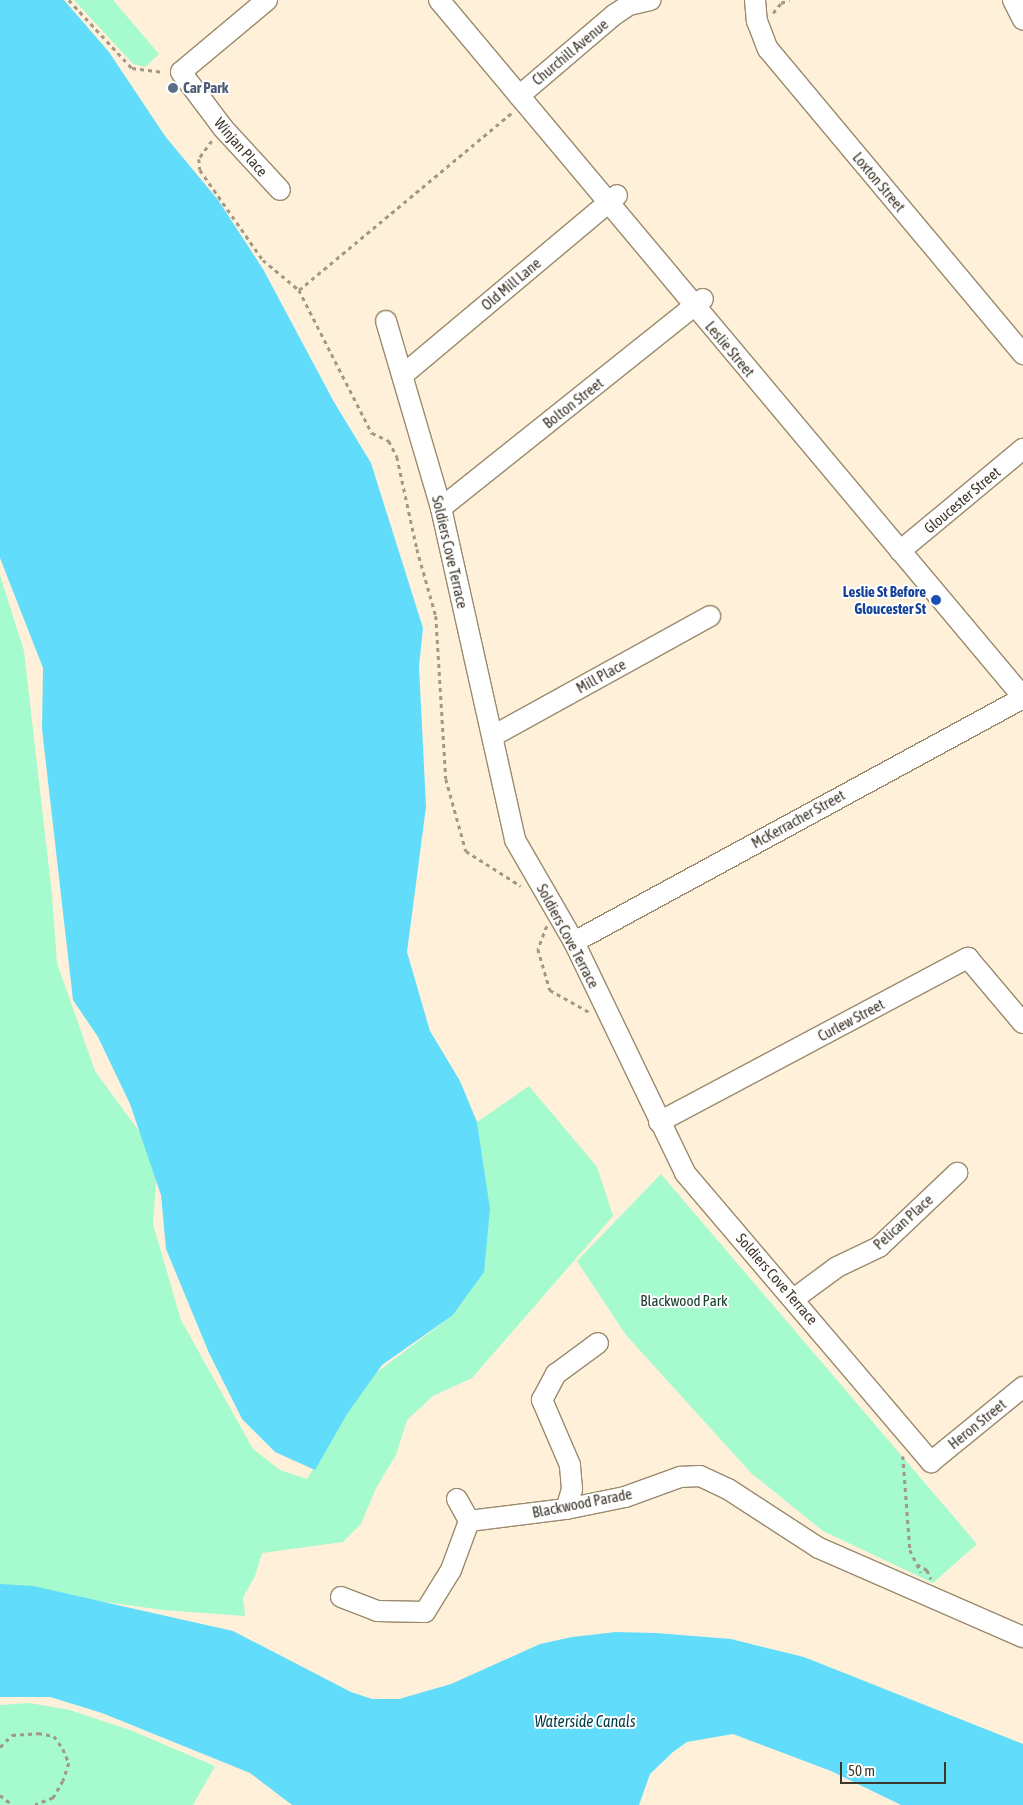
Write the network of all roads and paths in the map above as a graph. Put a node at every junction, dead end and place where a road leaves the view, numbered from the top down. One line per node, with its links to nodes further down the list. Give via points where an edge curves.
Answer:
1 (69, 0): 9 (path, via 132,68)
2 (267, 0): 9 (street)
3 (438, 0): 10 (street, Leslie Street)
4 (454, 0): 10 (street, Leslie Street)
5 (650, 0): 10 (street, Churchill Avenue, via 628,5 614,14)
6 (755, 0): 16 (street, Loxton Street, via 758,28 768,49)
7 (1013, 0): 8 (street)
8 (1023, 20)
9 (181, 72): 11 (street, Winjan Place, via 223,128)
10 (522, 97): 12 (street, Leslie Street); 13 (path)
11 (280, 190)
12 (613, 199): 14 (street, Leslie Street); 17 (street, Old Mill Lane)
13 (299, 290)
14 (699, 302): 19 (street, Bolton Street); 20 (street, Leslie Street)
15 (386, 321): 17 (street, Soldiers Cove Terrace)
16 (1023, 354)
17 (404, 374): 19 (street, Soldiers Cove Terrace)
18 (1023, 449): 20 (street, Gloucester Street)
19 (441, 508): 24 (street, Soldiers Cove Terrace)
20 (905, 547): 22 (street, Leslie Street); 23 (street, Leslie Street)
21 (710, 616): 24 (street, Mill Place)
22 (1023, 677)
23 (1023, 698): 25 (street, McKerracher Street)
24 (493, 736): 25 (street, Soldiers Cove Terrace, via 515,840)
25 (574, 942): 27 (street, Soldiers Cove Terrace)
26 (1023, 1023): 27 (street, Curlew Street, via 968,958)
27 (659, 1122): 29 (street, Soldiers Cove Terrace, via 685,1173)
28 (957, 1173): 29 (street, Pelican Place, via 880,1247 837,1267)
29 (794, 1298): 33 (street, Soldiers Cove Terrace)
30 (598, 1343): 35 (street, via 556,1374 542,1400 570,1465 572,1489)
31 (1023, 1387): 33 (street, Heron Street)
32 (903, 1450): 38 (path, via 910,1550)
33 (931, 1462)
34 (457, 1499): 36 (street)
35 (566, 1509): 36 (street, Blackwood Parade); 38 (street, Blackwood Parade, via 625,1497 680,1477 700,1476 728,1489 819,1548)
36 (469, 1521): 37 (street, via 451,1570 425,1612 377,1611)
37 (341, 1597)
38 (933, 1599): 39 (street, Blackwood Parade)
39 (1023, 1636)
40 (0, 1748): 43 (path, via 12,1735 38,1733 54,1736 63,1748 68,1763 63,1781 53,1798)
41 (0, 1795): 42 (path)
42 (13, 1805)
43 (35, 1805)

